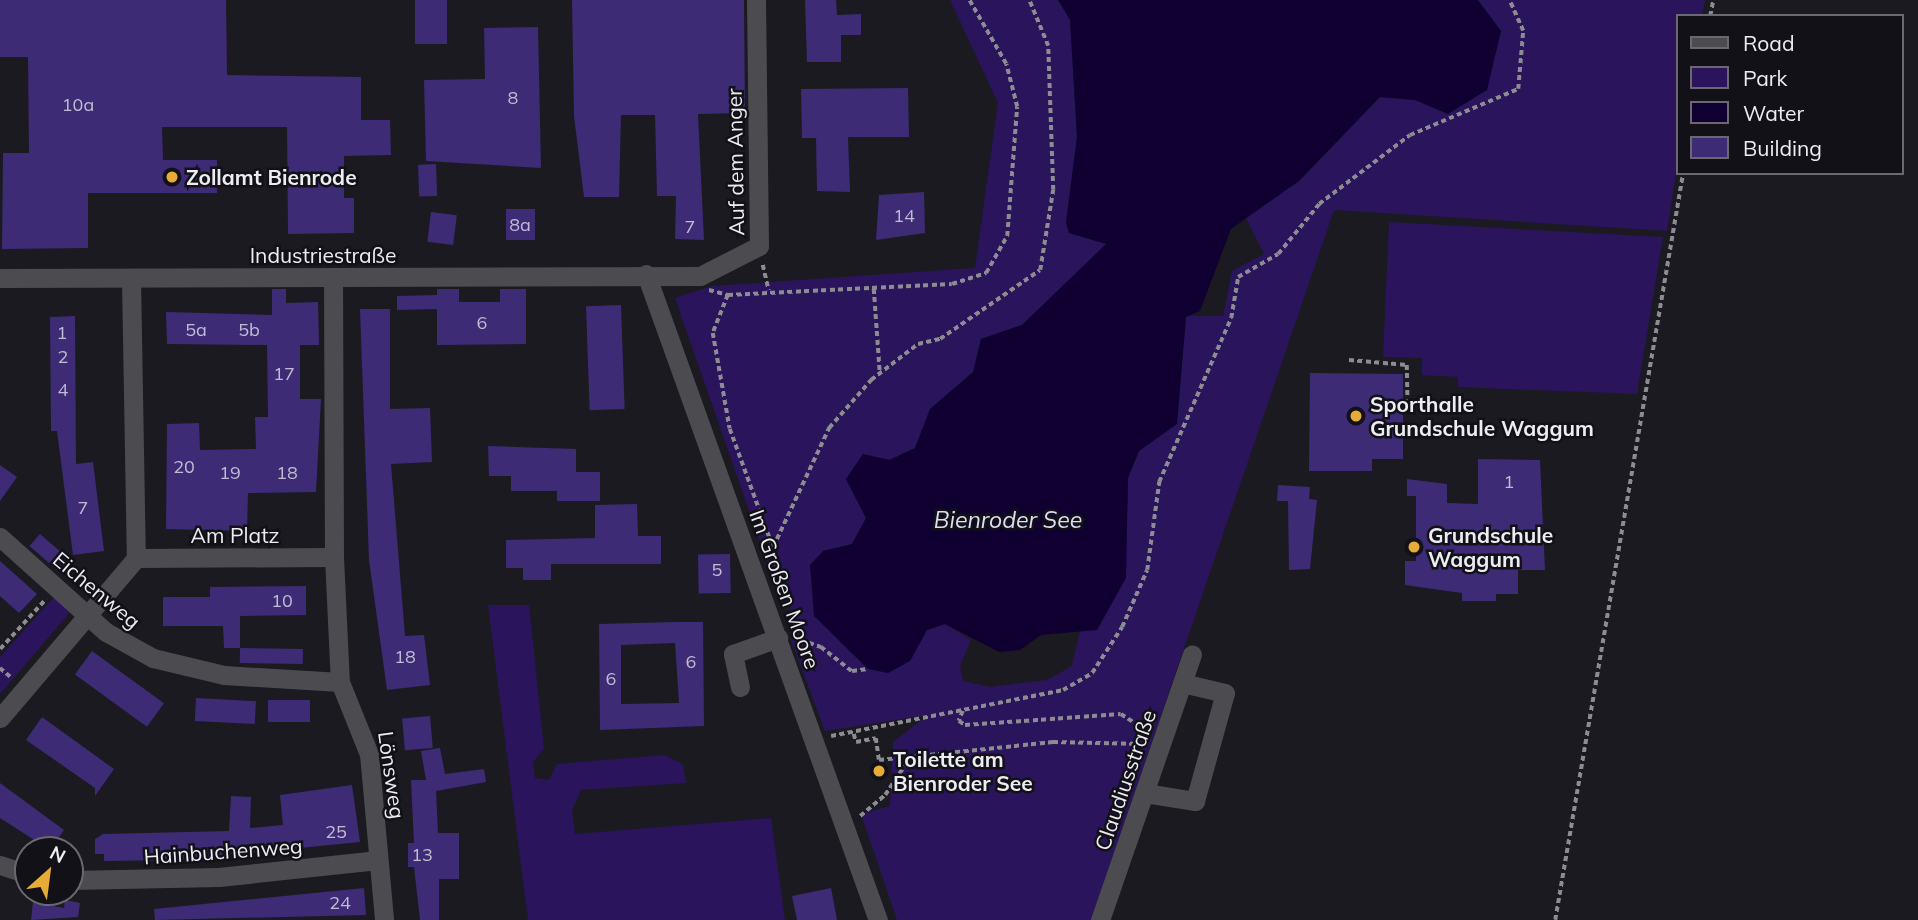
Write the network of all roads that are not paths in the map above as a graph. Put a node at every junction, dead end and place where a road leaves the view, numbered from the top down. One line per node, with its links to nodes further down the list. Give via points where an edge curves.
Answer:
1 (756, 0): 2 (street, Auf dem Anger, via 759,246 700,276)
2 (646, 274): 4 (street, Industriestraße); 10 (street, Im Großen Moore)
3 (0, 278): 5 (street, Industriestraße)
4 (333, 278): 5 (street, Industriestraße); 7 (street)
5 (131, 279): 8 (street)
6 (0, 537): 9 (street, Eichenweg)
7 (334, 557): 8 (street, Am Platz); 12 (street, Lönsweg)
8 (136, 558): 9 (street)
9 (88, 613): 12 (street, Eichenweg, via 128,647 187,669); 15 (street)
10 (778, 637): 14 (street, via 733,654); 19 (street, Im Großen Moore)
11 (1192, 654): 13 (street, Claudiusstraße)
12 (340, 682): 17 (street, Lönsweg, via 369,754)
13 (1182, 683): 16 (street, Claudiusstraße); 16 (street, via 1225,693 1195,802)
14 (740, 687)
15 (0, 718)
16 (1145, 793): 21 (street, Claudiusstraße)
17 (378, 860): 18 (street, Hainbuchenweg, via 219,877); 20 (street, Lönsweg)
18 (84, 880)
19 (873, 918)
20 (384, 920)
21 (1100, 920)

